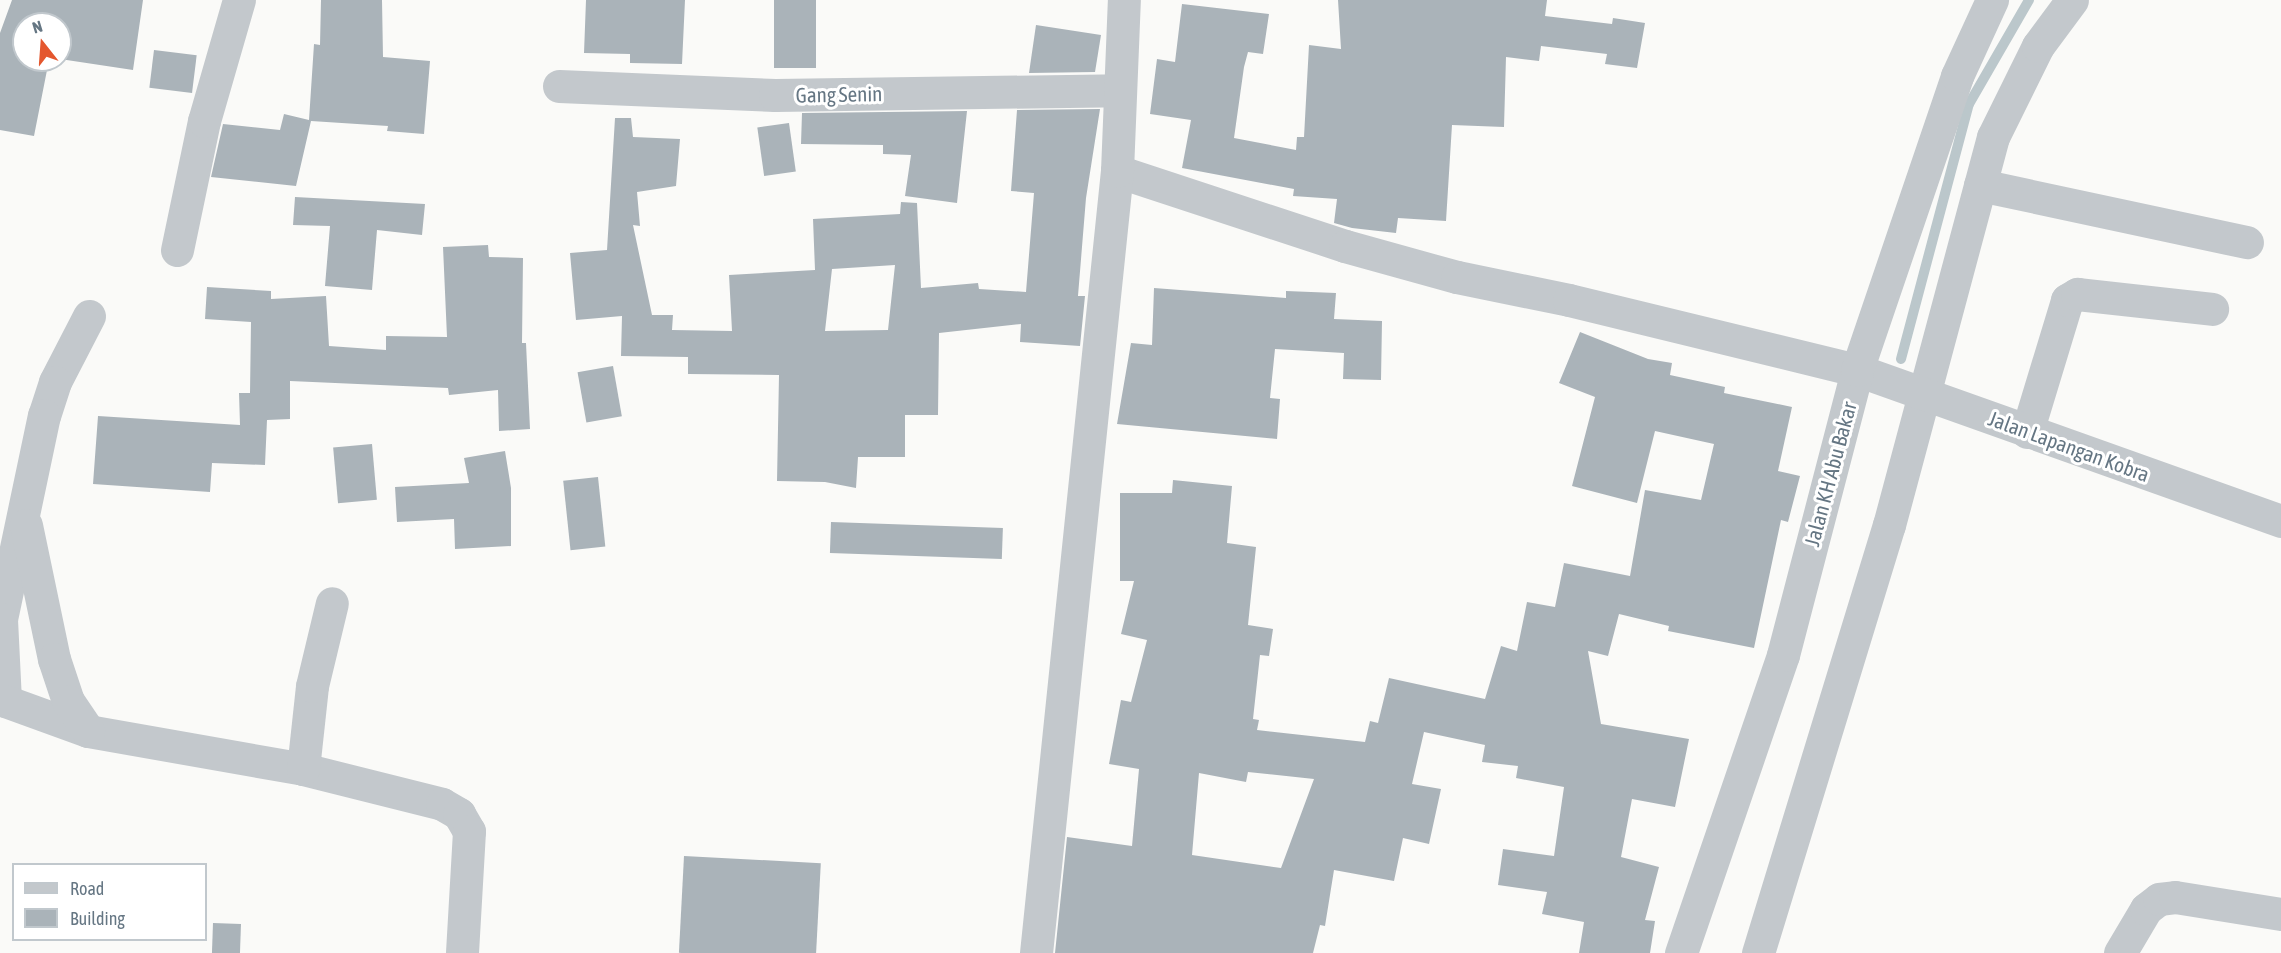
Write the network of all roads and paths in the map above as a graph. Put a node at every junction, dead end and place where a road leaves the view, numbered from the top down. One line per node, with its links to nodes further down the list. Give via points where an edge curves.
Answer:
1 (238, 0): 10 (street, via 204,121)
2 (1124, 0): 6 (street)
3 (1992, 0): 13 (street, Jalan KH Abu Bakar, via 1957,76)
4 (2072, 0): 8 (street, via 2038,46 1993,137)
5 (558, 86): 6 (street, Gang Senin, via 775,95)
6 (1120, 90): 7 (street)
7 (1117, 171): 13 (street, Jalan Lapangan Kobra, via 1344,246 1457,277); 24 (street)
8 (1980, 185): 9 (street); 14 (street)
9 (2247, 242)
10 (177, 250)
11 (2212, 309): 15 (street, via 2077,294 2067,300)
12 (89, 316): 16 (street, via 44,415)
13 (1857, 370): 14 (street, Jalan Lapangan Kobra); 25 (street, Jalan KH Abu Bakar, via 1783,655)
14 (1924, 393): 15 (street, Jalan Lapangan Kobra); 26 (street, via 1889,525)
15 (2027, 432): 17 (street, Jalan Lapangan Kobra)
16 (23, 513): 19 (street, via 1,619); 20 (street, via 54,659 68,701)
17 (2281, 521)
18 (332, 603): 21 (street, via 312,686)
19 (3, 701): 20 (street)
20 (88, 731): 21 (street)
21 (303, 770): 23 (street, via 442,804 459,814 469,831)
22 (2281, 914): 27 (street, via 2175,897 2159,899 2146,909)
23 (462, 953)
24 (1036, 953)
25 (1682, 953)
26 (1758, 953)
27 (2120, 953)

